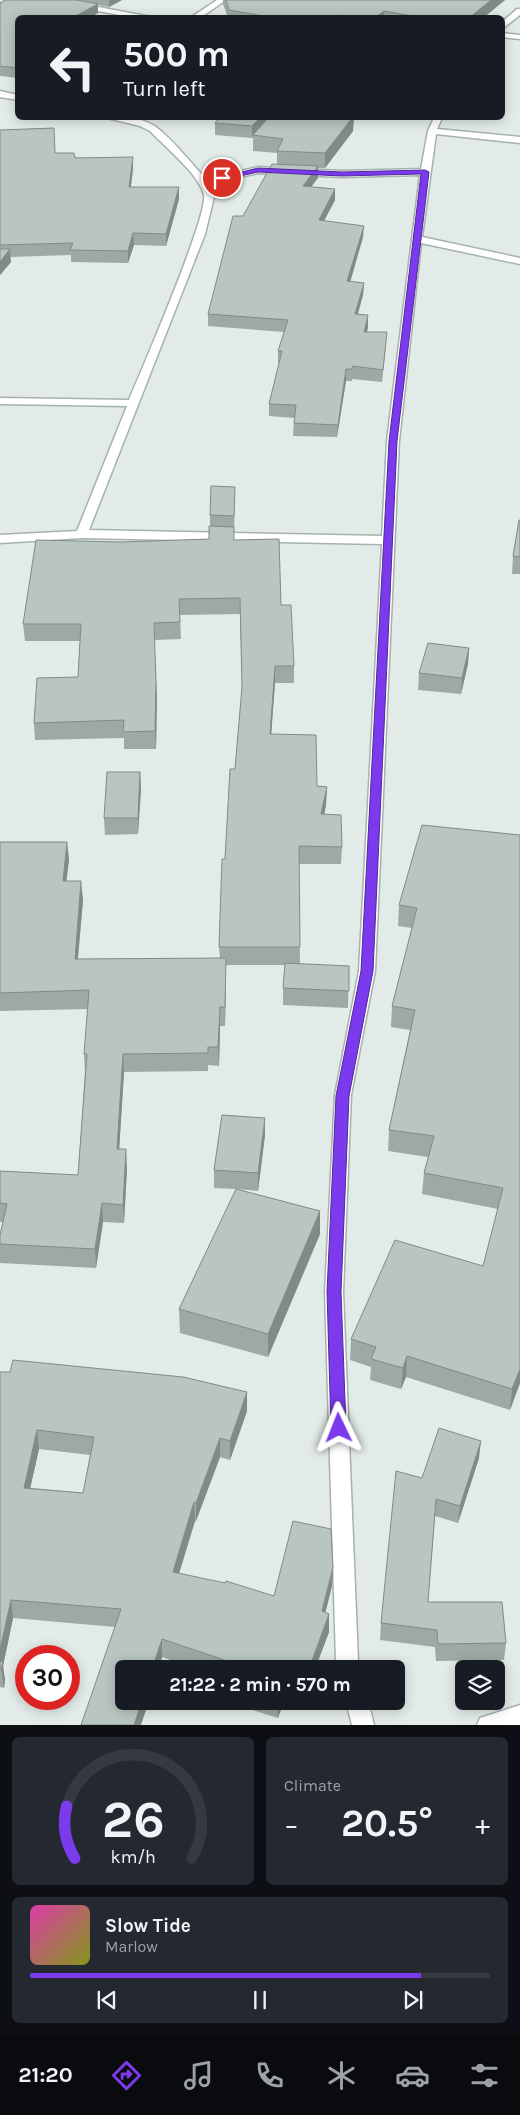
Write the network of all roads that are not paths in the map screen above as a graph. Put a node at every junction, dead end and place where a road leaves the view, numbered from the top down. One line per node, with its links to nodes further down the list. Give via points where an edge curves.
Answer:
1 (49, 0): 4 (street)
2 (222, 0): 5 (street)
3 (520, 12): 6 (street)
4 (135, 15)
5 (199, 15)
6 (505, 24)
7 (505, 35): 8 (street)
8 (520, 37)
9 (0, 94): 10 (street)
10 (15, 97)
11 (121, 120): 13 (street)
12 (149, 120): 13 (street)
13 (142, 124): 17 (street, via 153,129)
14 (435, 124): 15 (street); 16 (street)
15 (520, 140)
16 (425, 172): 17 (street, via 342,174 258,170); 18 (street)
17 (204, 182): 21 (street, via 209,197 200,234)
18 (418, 239): 19 (street); 24 (street, via 393,441)
19 (520, 261)
20 (0, 401): 21 (street)
21 (135, 403): 22 (street)
22 (82, 534): 23 (street); 24 (street)
23 (0, 539)
24 (388, 540): 25 (street, via 367,971 343,1096 334,1292)
25 (347, 1660)
26 (359, 1710): 28 (street)
27 (520, 1715): 29 (street)
28 (363, 1725)
29 (488, 1725)

